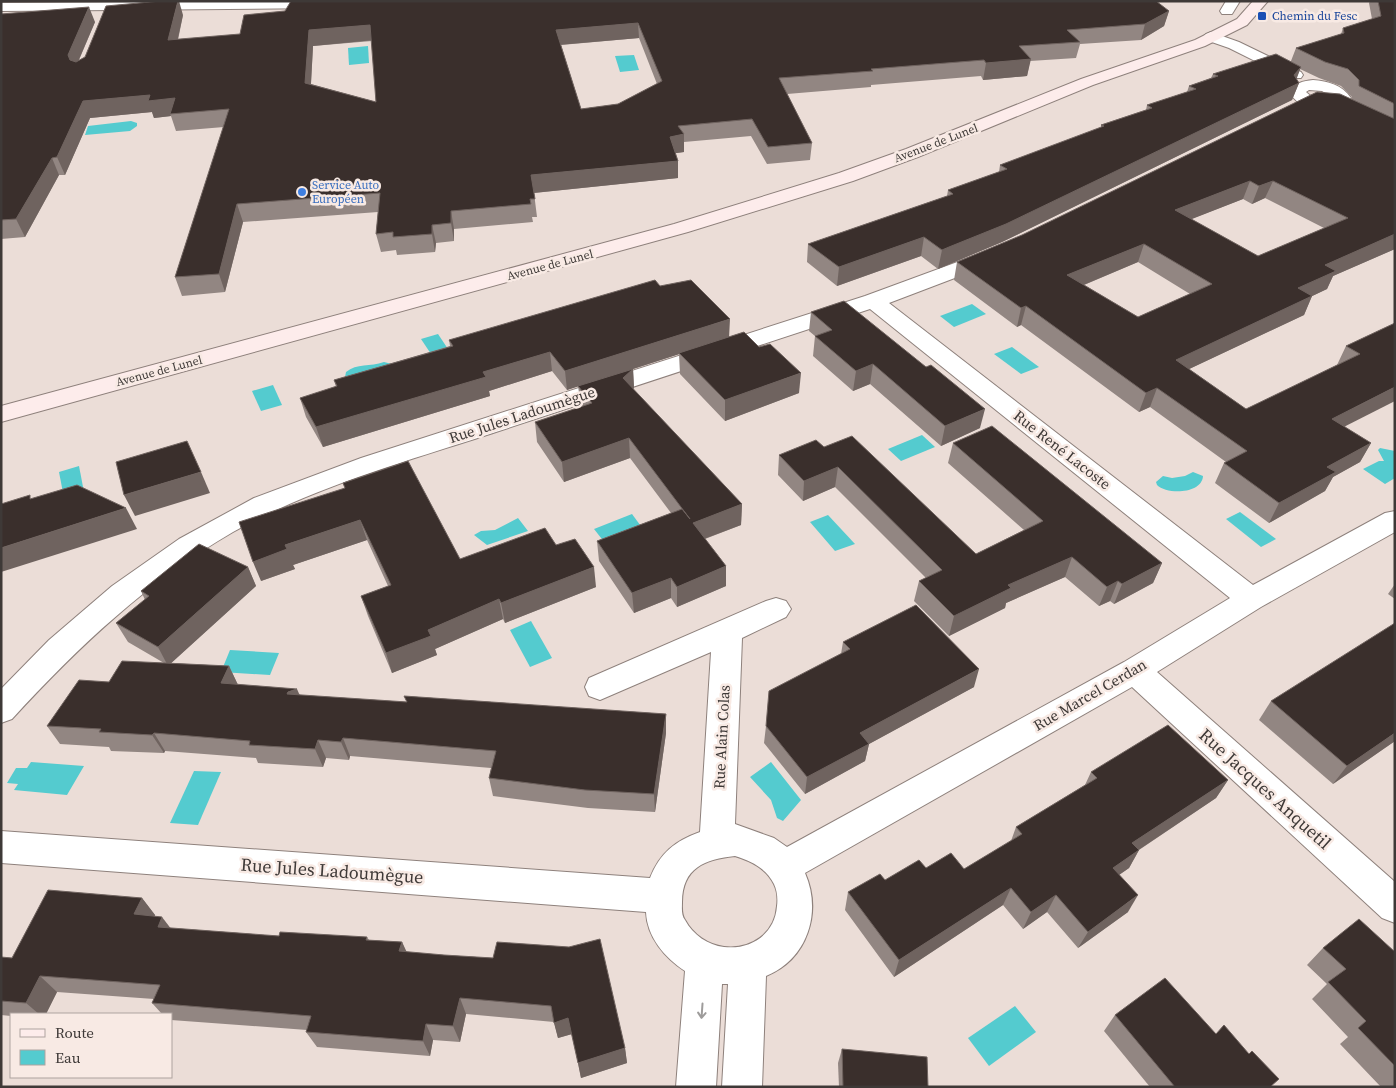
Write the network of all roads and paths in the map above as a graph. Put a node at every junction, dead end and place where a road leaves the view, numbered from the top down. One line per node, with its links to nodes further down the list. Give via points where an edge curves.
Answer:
1 (1248, 1): 5 (main road, Avenue de Lunel)
2 (1261, 1): 5 (main road, Avenue de Lunel, via 1242,22)
3 (340, 4): 4 (street)
4 (13, 5)
5 (1215, 22): 6 (main road, Avenue de Lunel); 6 (main road); 7 (main road, Avenue de Lunel); 8 (street, via 1243,58)
6 (1186, 34): 7 (main road, Avenue de Lunel)
7 (1087, 82): 13 (main road, Avenue de Lunel, via 912,153 761,204 543,267)
8 (1308, 91): 9 (street); 10 (street, via 1321,104 1337,104)
9 (1284, 114)
10 (1395, 134)
11 (1010, 248): 12 (street, Rue Jules Ladoumègue)
12 (874, 301): 15 (street, Rue René Lacoste); 20 (street, Rue Jules Ladoumègue, via 370,464 263,505 180,551 133,583 84,624)
13 (1, 414)
14 (1395, 520): 15 (street, Rue Marcel Cerdan)
15 (1250, 599): 18 (street, Rue Marcel Cerdan)
16 (776, 609): 17 (street)
17 (728, 632): 19 (street); 21 (street, Rue Alain Colas)
18 (1135, 671): 23 (street, Rue Marcel Cerdan); 25 (street, Rue Jacques Anquetil)
19 (600, 687)
20 (1, 710)
21 (716, 841): 23 (street, via 735,840 754,845); 24 (street, via 696,848 680,860 668,876)
22 (1, 847): 24 (street, Rue Jules Ladoumègue)
23 (783, 867): 27 (street, via 793,885 797,904 793,925 784,942 768,957)
24 (663, 896): 26 (street, via 666,923 681,947)
25 (1395, 906)
26 (705, 962): 27 (street, via 727,967); 28 (street, one-way to 28)
27 (748, 965): 29 (street)
28 (696, 1087)
29 (742, 1087)

